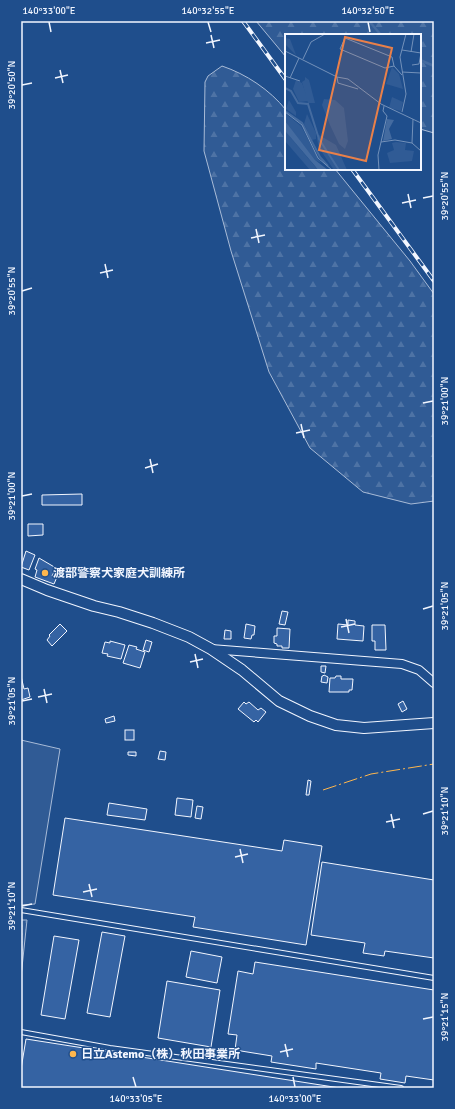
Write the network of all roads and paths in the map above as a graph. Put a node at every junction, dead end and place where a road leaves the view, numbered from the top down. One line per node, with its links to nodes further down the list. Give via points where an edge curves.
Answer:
1 (21, 579): 2 (street, via 94,606 153,623 189,637)
2 (210, 649): 3 (street, via 402,664 419,670); 4 (street, via 242,670 279,701 336,725 364,728)
3 (434, 683)
4 (434, 723)
5 (21, 910): 6 (lane)
6 (434, 978)
7 (21, 1032): 8 (lane, via 110,1048)
8 (401, 1088)

